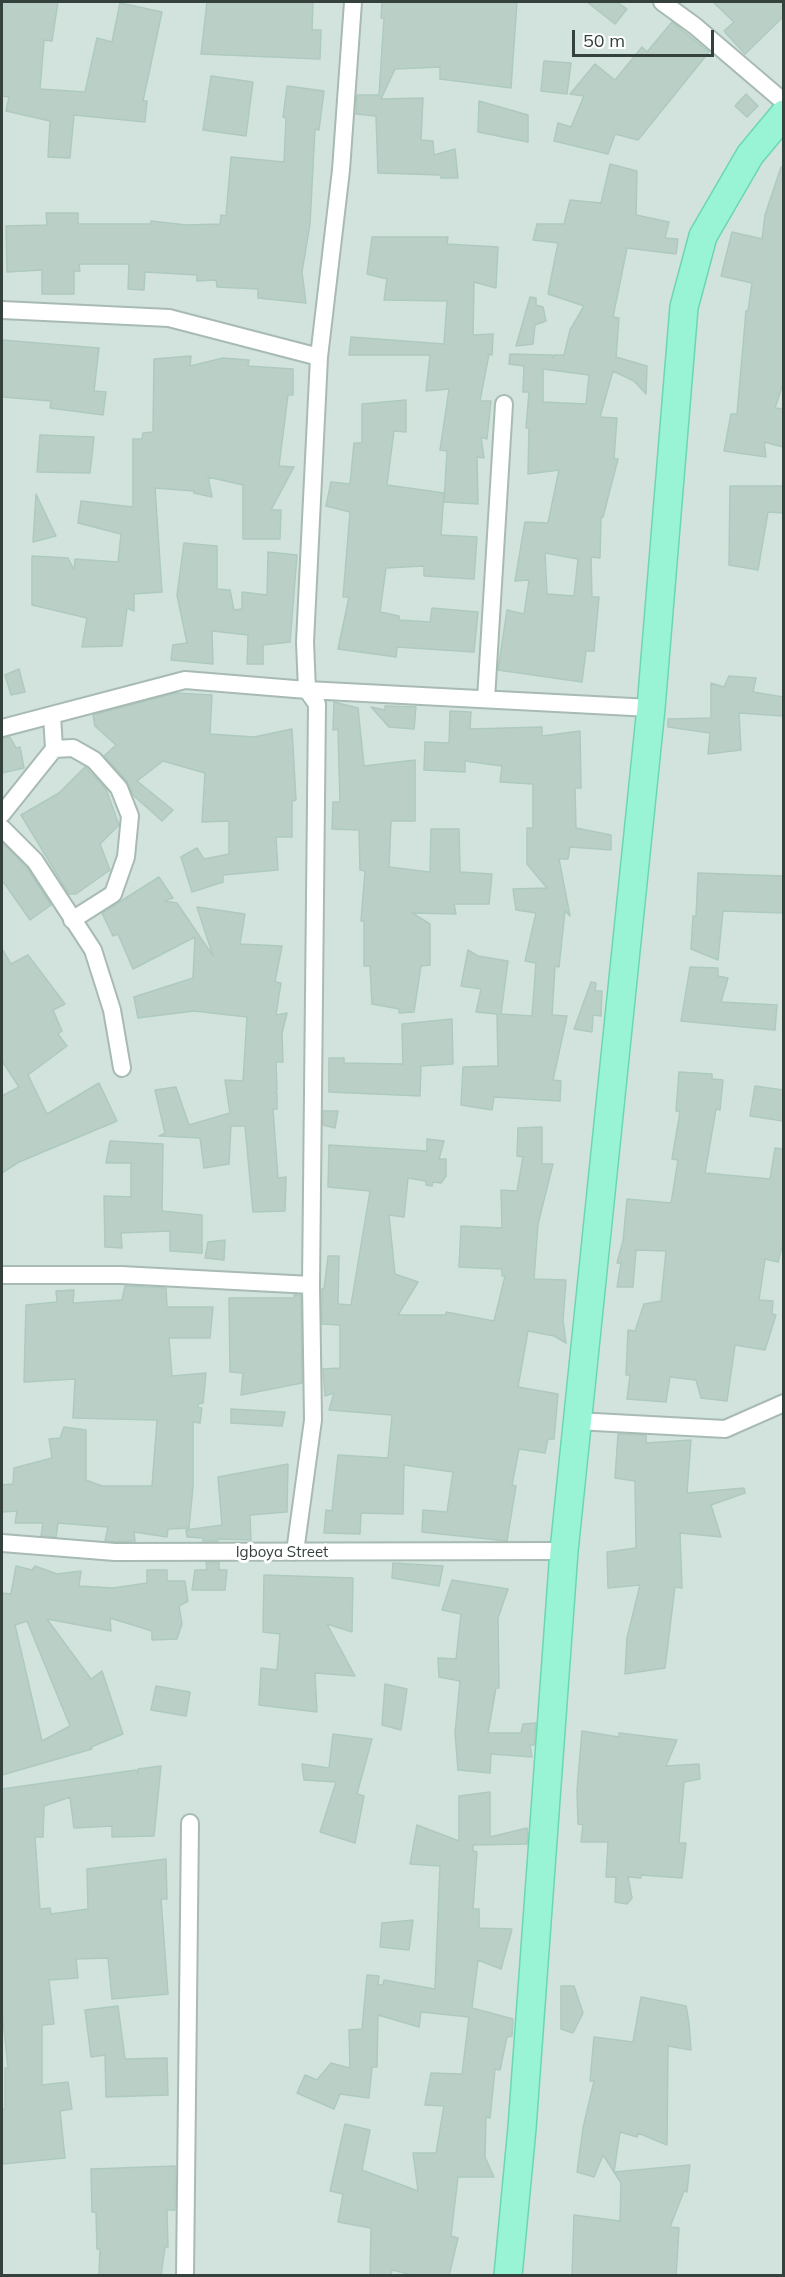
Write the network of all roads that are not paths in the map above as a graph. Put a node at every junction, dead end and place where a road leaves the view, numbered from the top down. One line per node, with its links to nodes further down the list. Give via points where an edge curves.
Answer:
1 (353, 2): 6 (street, via 341,170)
2 (662, 2): 3 (street)
3 (783, 102)
4 (783, 114): 10 (main road, via 750,155 703,236 684,307)
5 (2, 310): 6 (street, via 169,318)
6 (319, 357): 8 (street, via 305,642)
7 (504, 404): 9 (street)
8 (307, 690): 9 (street); 11 (street, via 185,680); 19 (street, via 317,704)
9 (486, 699): 10 (street)
10 (651, 708): 21 (main road)
11 (52, 715): 12 (street); 13 (street)
12 (2, 728)
13 (54, 749): 14 (street); 16 (street, via 73,748 94,760 119,788 130,816 126,857 113,894)
14 (2, 814)
15 (2, 828): 16 (street, via 35,861)
16 (72, 920): 17 (street, via 93,950 112,1010)
17 (122, 1068)
18 (2, 1275): 19 (street, via 121,1275)
19 (311, 1285): 24 (street, via 313,1419)
20 (783, 1402): 21 (street, via 725,1429)
21 (576, 1421): 23 (main road)
22 (2, 1543): 24 (street, Igboya Street, via 116,1552)
23 (564, 1551): 24 (street, Igboya Street); 27 (main road)
24 (295, 1552)
25 (190, 1823): 26 (street)
26 (185, 2276)
27 (508, 2276)

